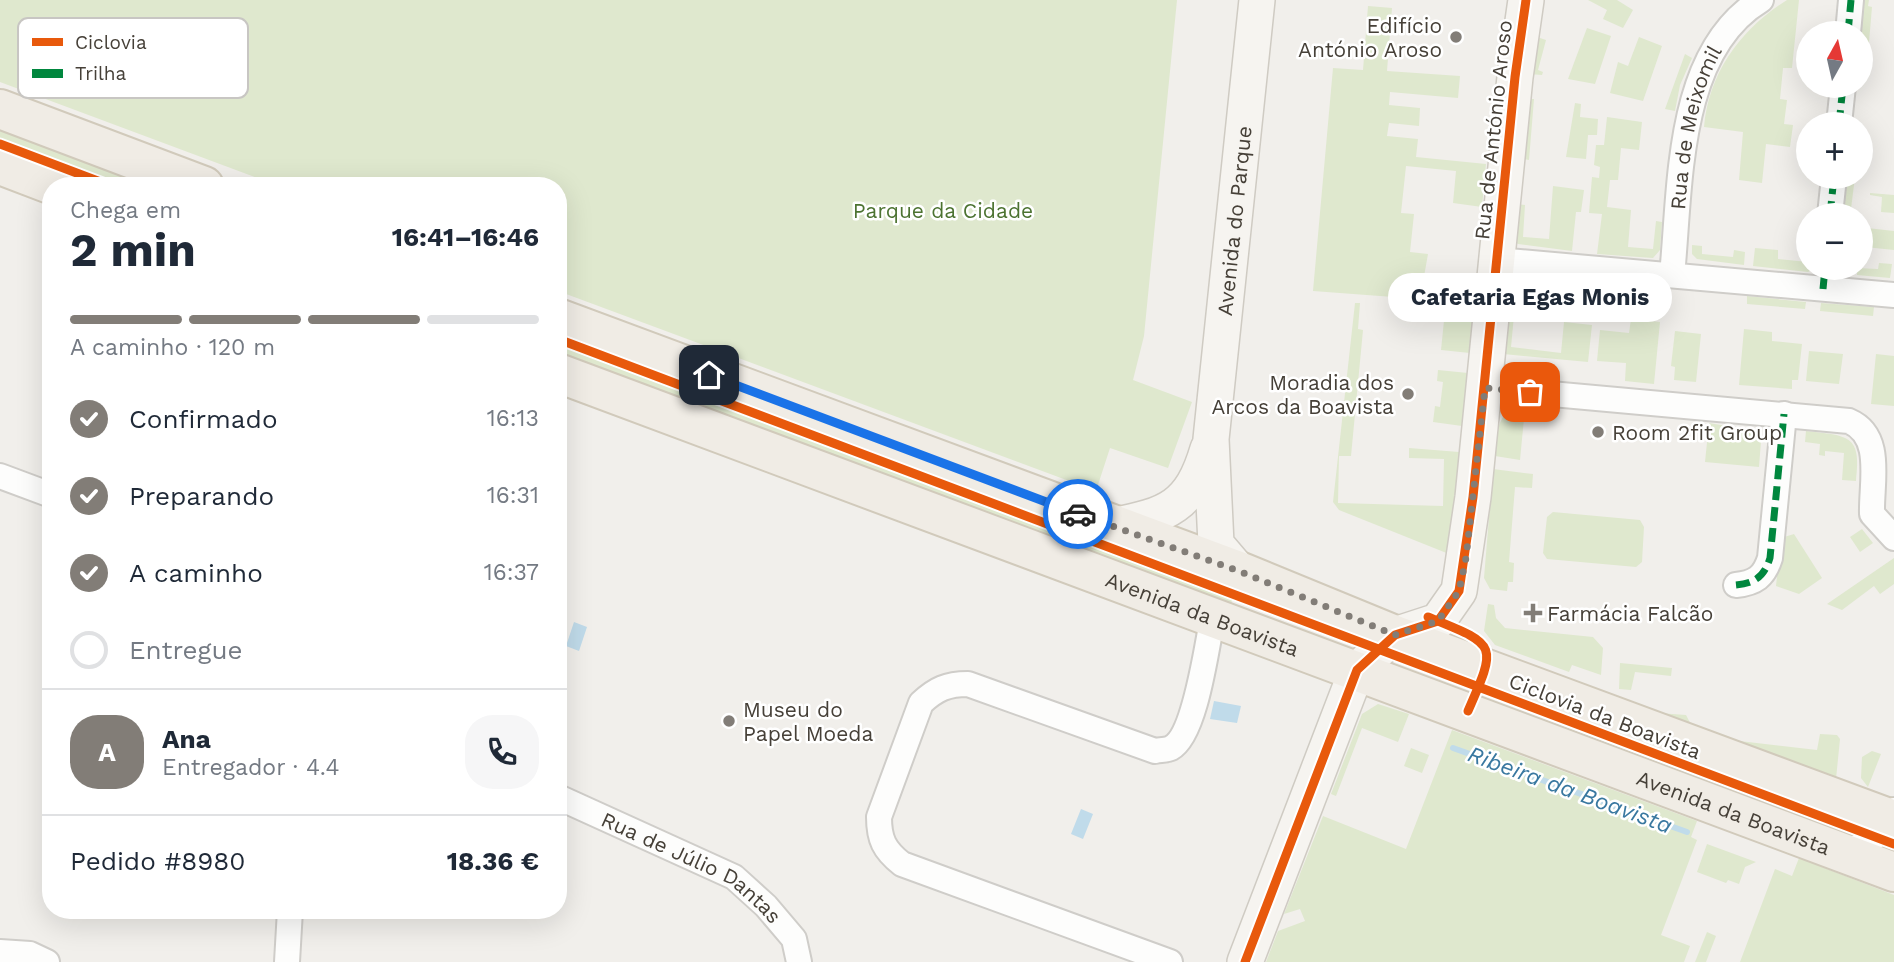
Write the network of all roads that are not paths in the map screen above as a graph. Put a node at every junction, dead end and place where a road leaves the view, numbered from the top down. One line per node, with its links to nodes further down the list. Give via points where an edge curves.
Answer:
1 (1257, 0): 19 (street, Avenida do Parque)
2 (1526, 0): 10 (street, Rua de António Aroso)
3 (1761, 0): 11 (street, Rua de Meixomil, via 1728,28 1696,86)
4 (1851, 0): 5 (street)
5 (1849, 21)
6 (0, 109): 8 (main road)
7 (0, 165): 9 (main road)
8 (180, 177)
9 (42, 181)
10 (1497, 260): 11 (street); 17 (street, Rua de António Aroso)
11 (1672, 275): 12 (street)
12 (1796, 277)
13 (1832, 280): 14 (street)
14 (1894, 295)
15 (567, 321): 22 (main road, Avenida da Boavista)
16 (567, 376): 26 (main road, Avenida da Boavista)
17 (1485, 388): 18 (street); 27 (street, Rua de António Aroso, via 1459,591 1438,621)
18 (1784, 414): 23 (street, via 1849,421 1865,431 1872,442 1872,514); 25 (street, via 1770,558 1766,571 1753,583)
19 (1211, 439): 22 (street, Avenida do Parque, via 1199,479 1182,500 1148,519); 24 (street, Avenida do Parque, via 1216,544)
20 (0, 476): 21 (street)
21 (42, 492)
22 (1112, 526): 24 (main road, Avenida da Boavista)
23 (1894, 538)
24 (1239, 571): 27 (main road, Avenida da Boavista)
25 (1736, 585)
26 (1213, 616): 28 (main road, Avenida da Boavista); 38 (street, via 1191,716 1183,736 1171,748 1154,751 968,684 949,684 921,703 879,817 879,837 902,864)
27 (1395, 635): 28 (street, Rua de António Aroso); 30 (main road, Avenida da Boavista)
28 (1357, 670): 31 (main road, Avenida da Boavista); 39 (street)
29 (567, 801): 37 (street, Rua de Júlio Dantas, via 734,877 794,939)
30 (1893, 817): 31 (street, Avenida da Boavista, via 1871,842 1860,843)
31 (1847, 854): 32 (main road, Avenida da Boavista)
32 (1894, 872)
33 (289, 919): 36 (street)
34 (0, 952): 35 (street, via 30,954)
35 (47, 962)
36 (287, 962)
37 (799, 962)
38 (1170, 962)
39 (1245, 962)

